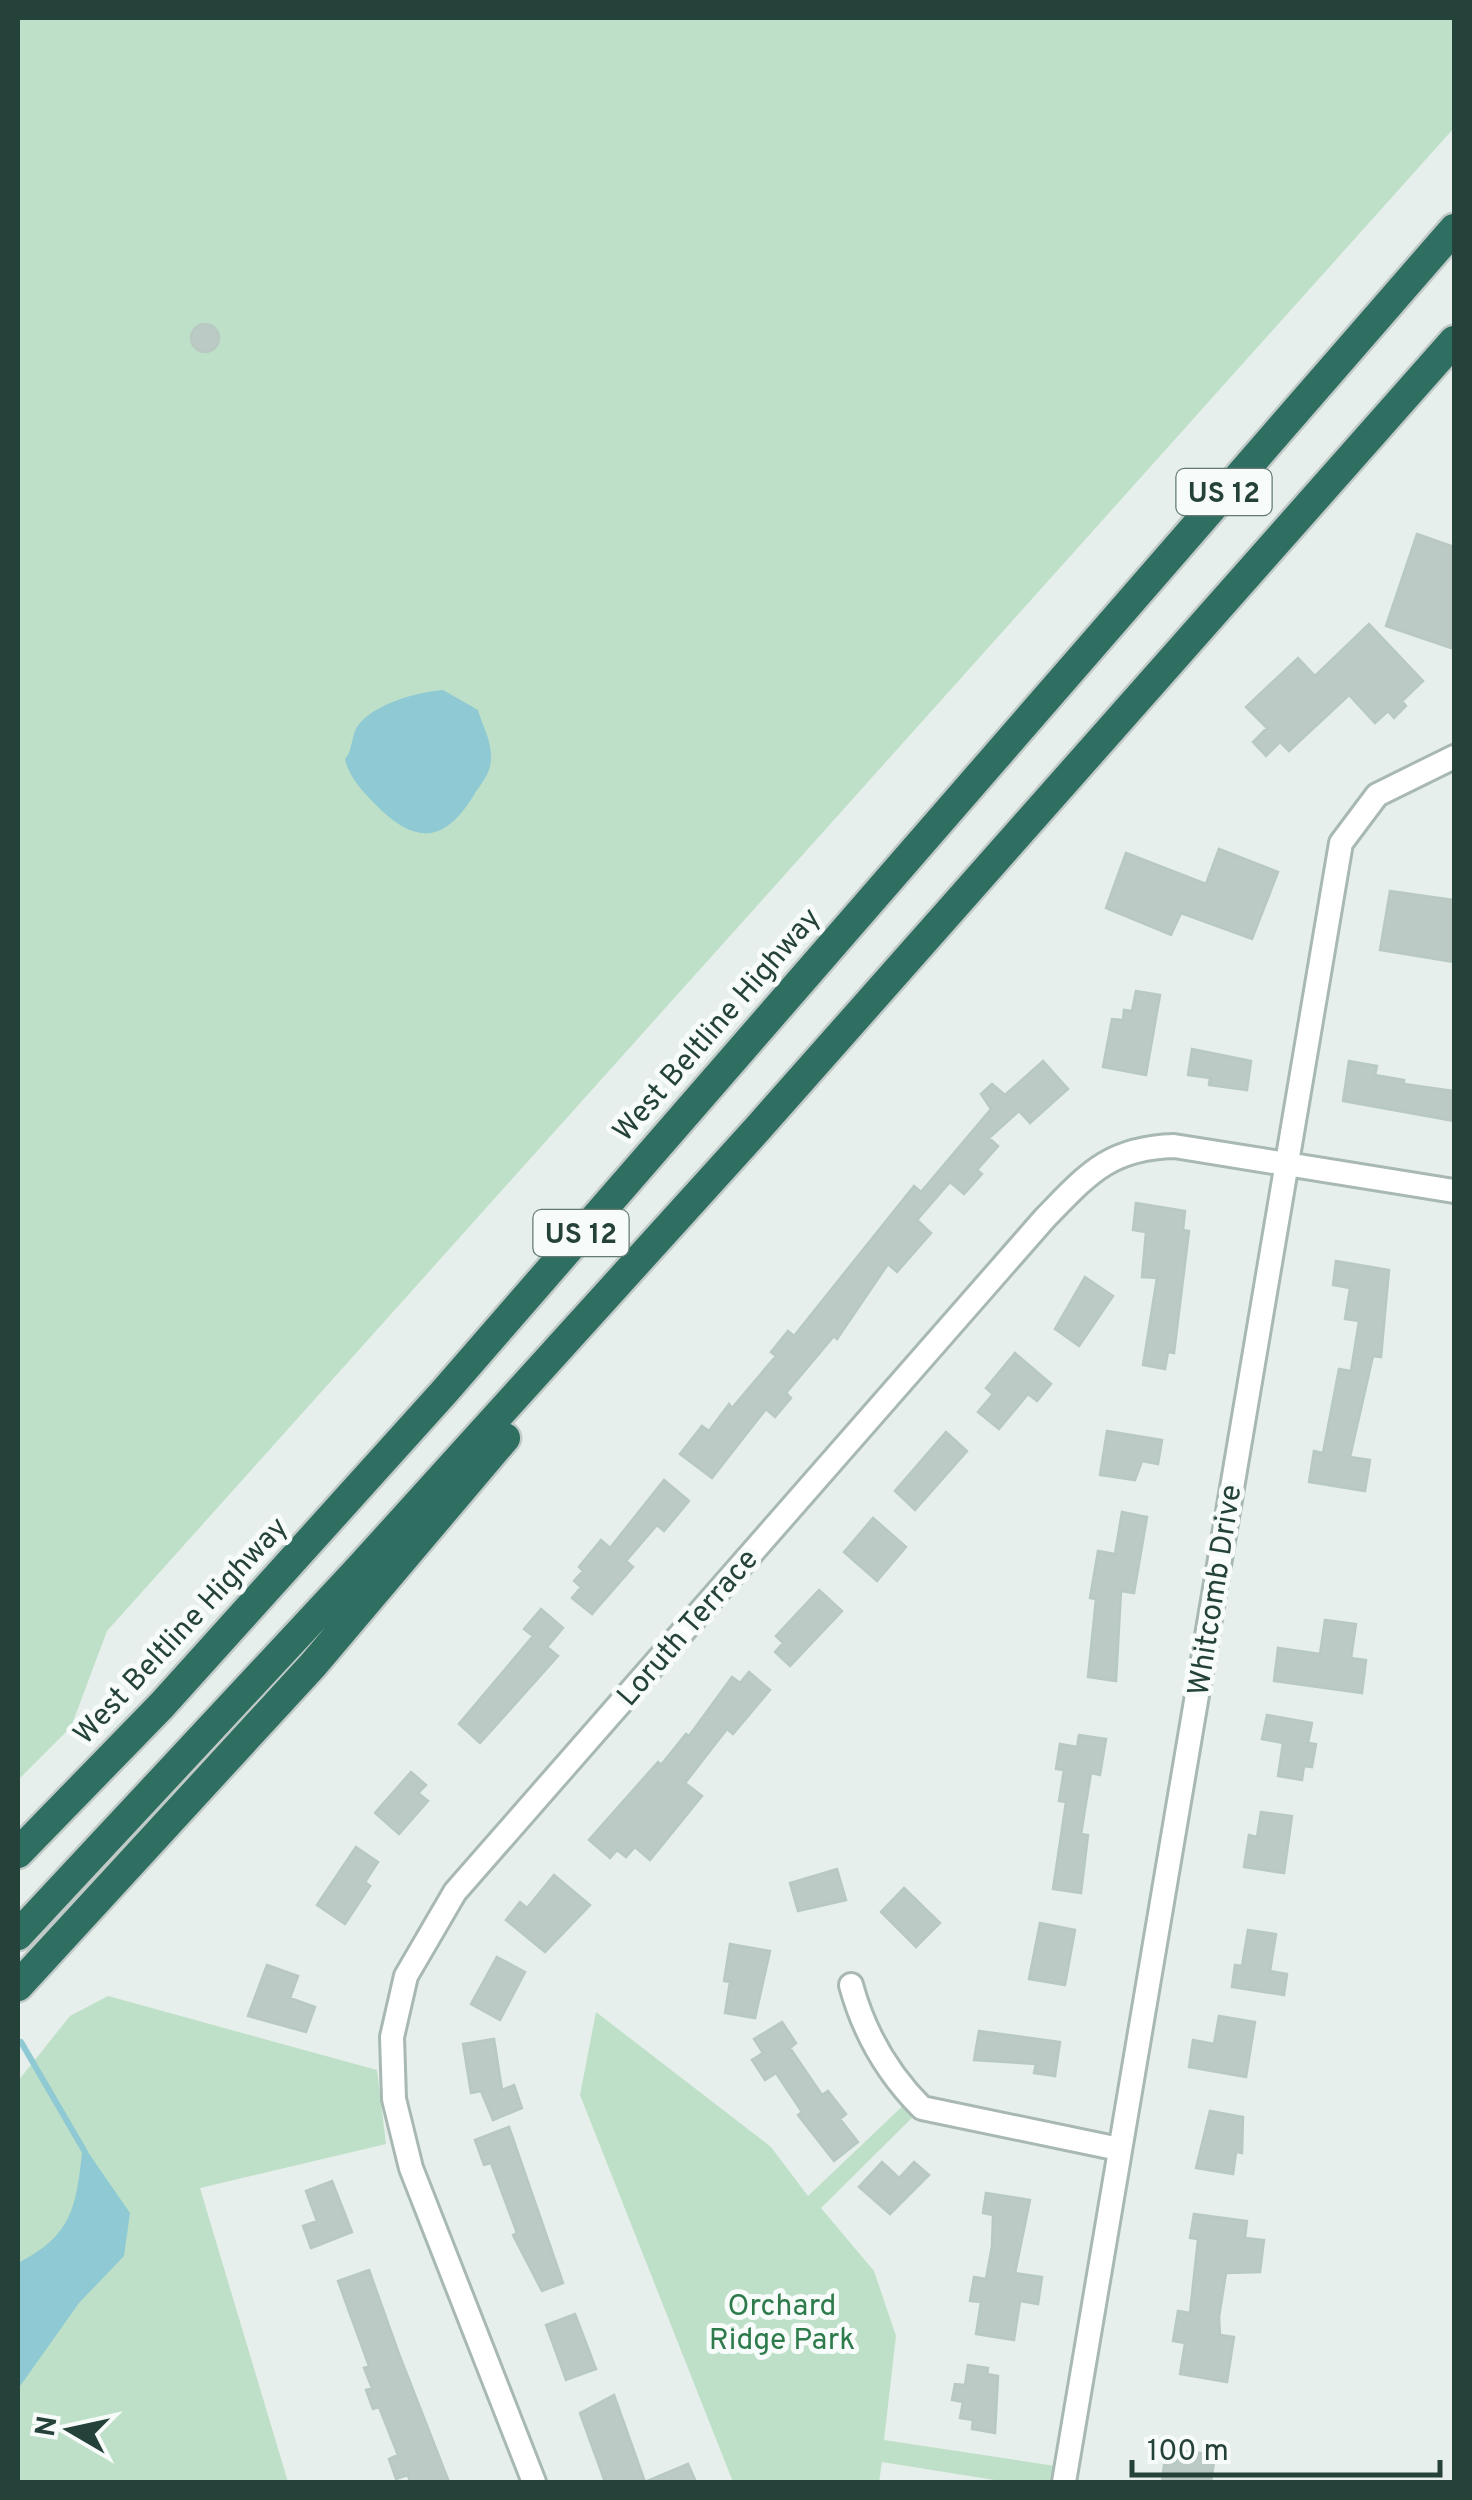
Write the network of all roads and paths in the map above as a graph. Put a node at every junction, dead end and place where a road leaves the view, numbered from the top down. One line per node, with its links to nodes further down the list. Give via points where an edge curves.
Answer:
1 (1454, 229): 7 (highway, West Beltline Highway / US 12, via 458,1376)
2 (1454, 342): 4 (highway, US 12)
3 (1454, 757): 5 (street, Whitcomb Drive, via 1377,795 1341,843)
4 (760, 1126): 10 (highway, US 12); 12 (highway, via 313,1666)
5 (1284, 1163): 6 (street, Loruth Terrace); 13 (street, Whitcomb Drive); 14 (street, Loruth Terrace, via 1174,1146 1140,1147 1097,1165 454,1892 429,1930 406,1976 392,2037 394,2099 411,2168)
6 (1454, 1191)
7 (162, 1705): 8 (highway); 9 (highway, West Beltline Highway / US 12)
8 (18, 1835)
9 (18, 1853)
10 (18, 1935)
11 (850, 1985): 13 (street, via 869,2040 922,2108)
12 (18, 1986)
13 (1119, 2148): 15 (street, Whitcomb Drive)
14 (534, 2482)
15 (1064, 2482)

